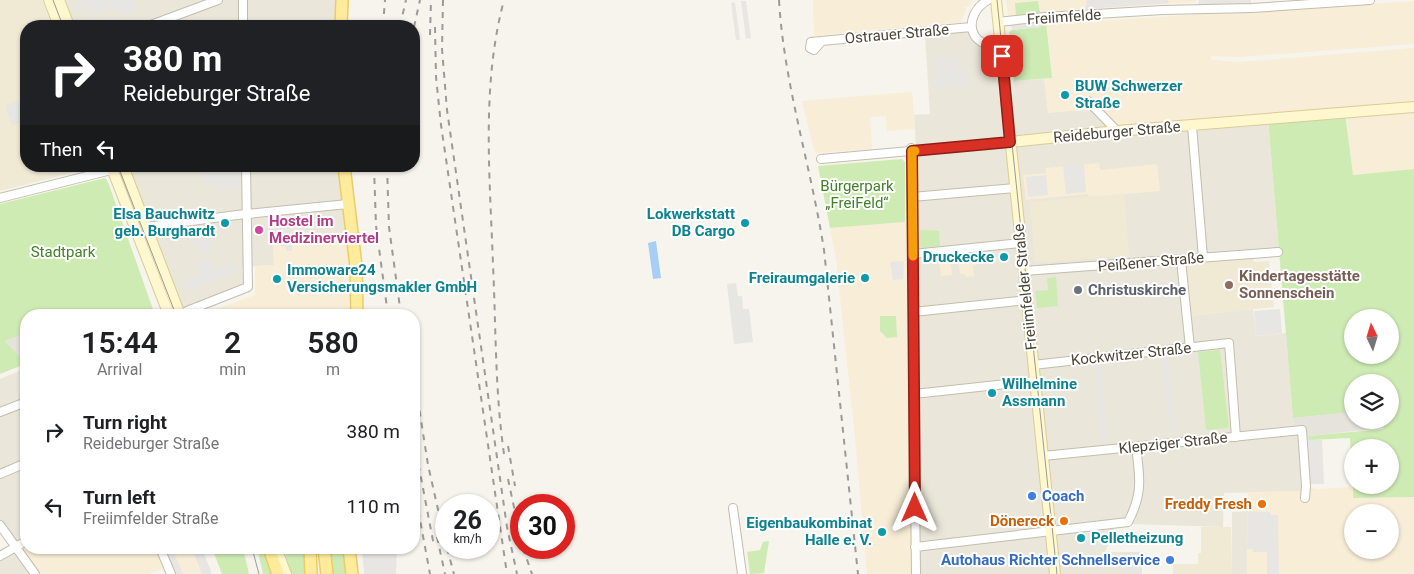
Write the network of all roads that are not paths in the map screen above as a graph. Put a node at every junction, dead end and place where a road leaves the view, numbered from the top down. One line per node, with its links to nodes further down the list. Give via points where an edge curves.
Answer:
1 (49, 0): 10 (street)
2 (59, 0): 11 (street)
3 (218, 0): 12 (street)
4 (243, 0): 13 (street)
5 (342, 0): 14 (main road)
6 (350, 0): 15 (main road)
7 (988, 0): 17 (street, via 974,12)
8 (996, 0): 16 (street, Freiimfelder Straße)
9 (1370, 0): 16 (street, Freiimfelde, via 1252,8 1170,9)
10 (57, 20)
11 (67, 20)
12 (164, 20)
13 (243, 20)
14 (341, 20)
15 (348, 20)
16 (998, 22): 19 (street, Freiimfelder Straße)
17 (972, 27): 18 (street, Ostrauer Straße); 19 (street, via 980,41)
18 (822, 42)
19 (1000, 45): 24 (street, Freiimfelder Straße)
20 (1088, 102): 23 (street)
21 (1414, 107): 22 (street, Reideburger Straße)
22 (1192, 126): 23 (street, Reideburger Straße); 42 (street)
23 (1117, 131): 24 (street, Reideburger Straße)
24 (1010, 142): 25 (street, Reideburger Straße); 33 (street, Freiimfelder Straße)
25 (911, 150): 26 (street, Reideburger Straße); 34 (street)
26 (821, 159)
27 (96, 172): 35 (street)
28 (113, 172): 46 (street)
29 (125, 172): 38 (street)
30 (246, 172): 37 (street)
31 (345, 172): 36 (main road)
32 (353, 172): 50 (main road, via 364,272)
33 (1015, 188): 34 (street); 39 (street, Freiimfelder Straße)
34 (912, 197): 41 (street)
35 (0, 198)
36 (348, 204): 37 (street); 49 (main road, via 356,266)
37 (247, 214): 38 (street); 48 (street, via 248,288)
38 (146, 227): 47 (street)
39 (1021, 243): 41 (street); 44 (street, Freiimfelder Straße)
40 (1278, 252): 42 (street, Peißener Straße)
41 (913, 254): 51 (street)
42 (1204, 258): 43 (street, Peißener Straße)
43 (1181, 260): 44 (street, Peißener Straße); 52 (street)
44 (1024, 272): 45 (street, Freiimfelder Straße)
45 (1027, 300): 51 (street); 53 (street, Freiimfelder Straße)
46 (166, 309)
47 (182, 309)
48 (194, 309)
49 (357, 309)
50 (364, 309)
51 (913, 312): 55 (street)
52 (1190, 348): 53 (street, Kockwitzer Straße); 58 (street, Kockwitzer Straße, via 1229,343)
53 (1034, 365): 54 (street, Freiimfelder Straße)
54 (1035, 381): 55 (street); 60 (street, Freiimfelder Straße)
55 (914, 394): 69 (street)
56 (20, 404): 57 (street)
57 (0, 412)
58 (1236, 437): 59 (street, Klepziger Straße); 63 (street, Klepziger Straße, via 1302,430)
59 (1136, 447): 60 (street, Klepziger Straße); 66 (street, via 1141,481 1136,507 1128,522)
60 (1043, 456): 66 (street, Freiimfelder Straße)
61 (20, 466): 62 (street)
62 (0, 474)
63 (1305, 498)
64 (733, 508): 86 (street)
65 (0, 525): 68 (street)
66 (1051, 531): 69 (street); 88 (street, Freiimfelder Straße)
67 (20, 544): 68 (street)
68 (15, 546): 70 (street); 78 (street)
69 (916, 547): 87 (street)
70 (20, 553)
71 (21, 554): 80 (street)
72 (162, 554): 79 (street)
73 (270, 554): 81 (main road)
74 (278, 554): 82 (street)
75 (310, 554): 83 (main road)
76 (325, 554): 84 (main road)
77 (350, 554): 85 (main road)
78 (0, 556)
79 (167, 573)
80 (35, 574)
81 (278, 574)
82 (286, 574)
83 (311, 574)
84 (327, 574)
85 (352, 574)
86 (742, 574)
87 (916, 574)
88 (1055, 574)

